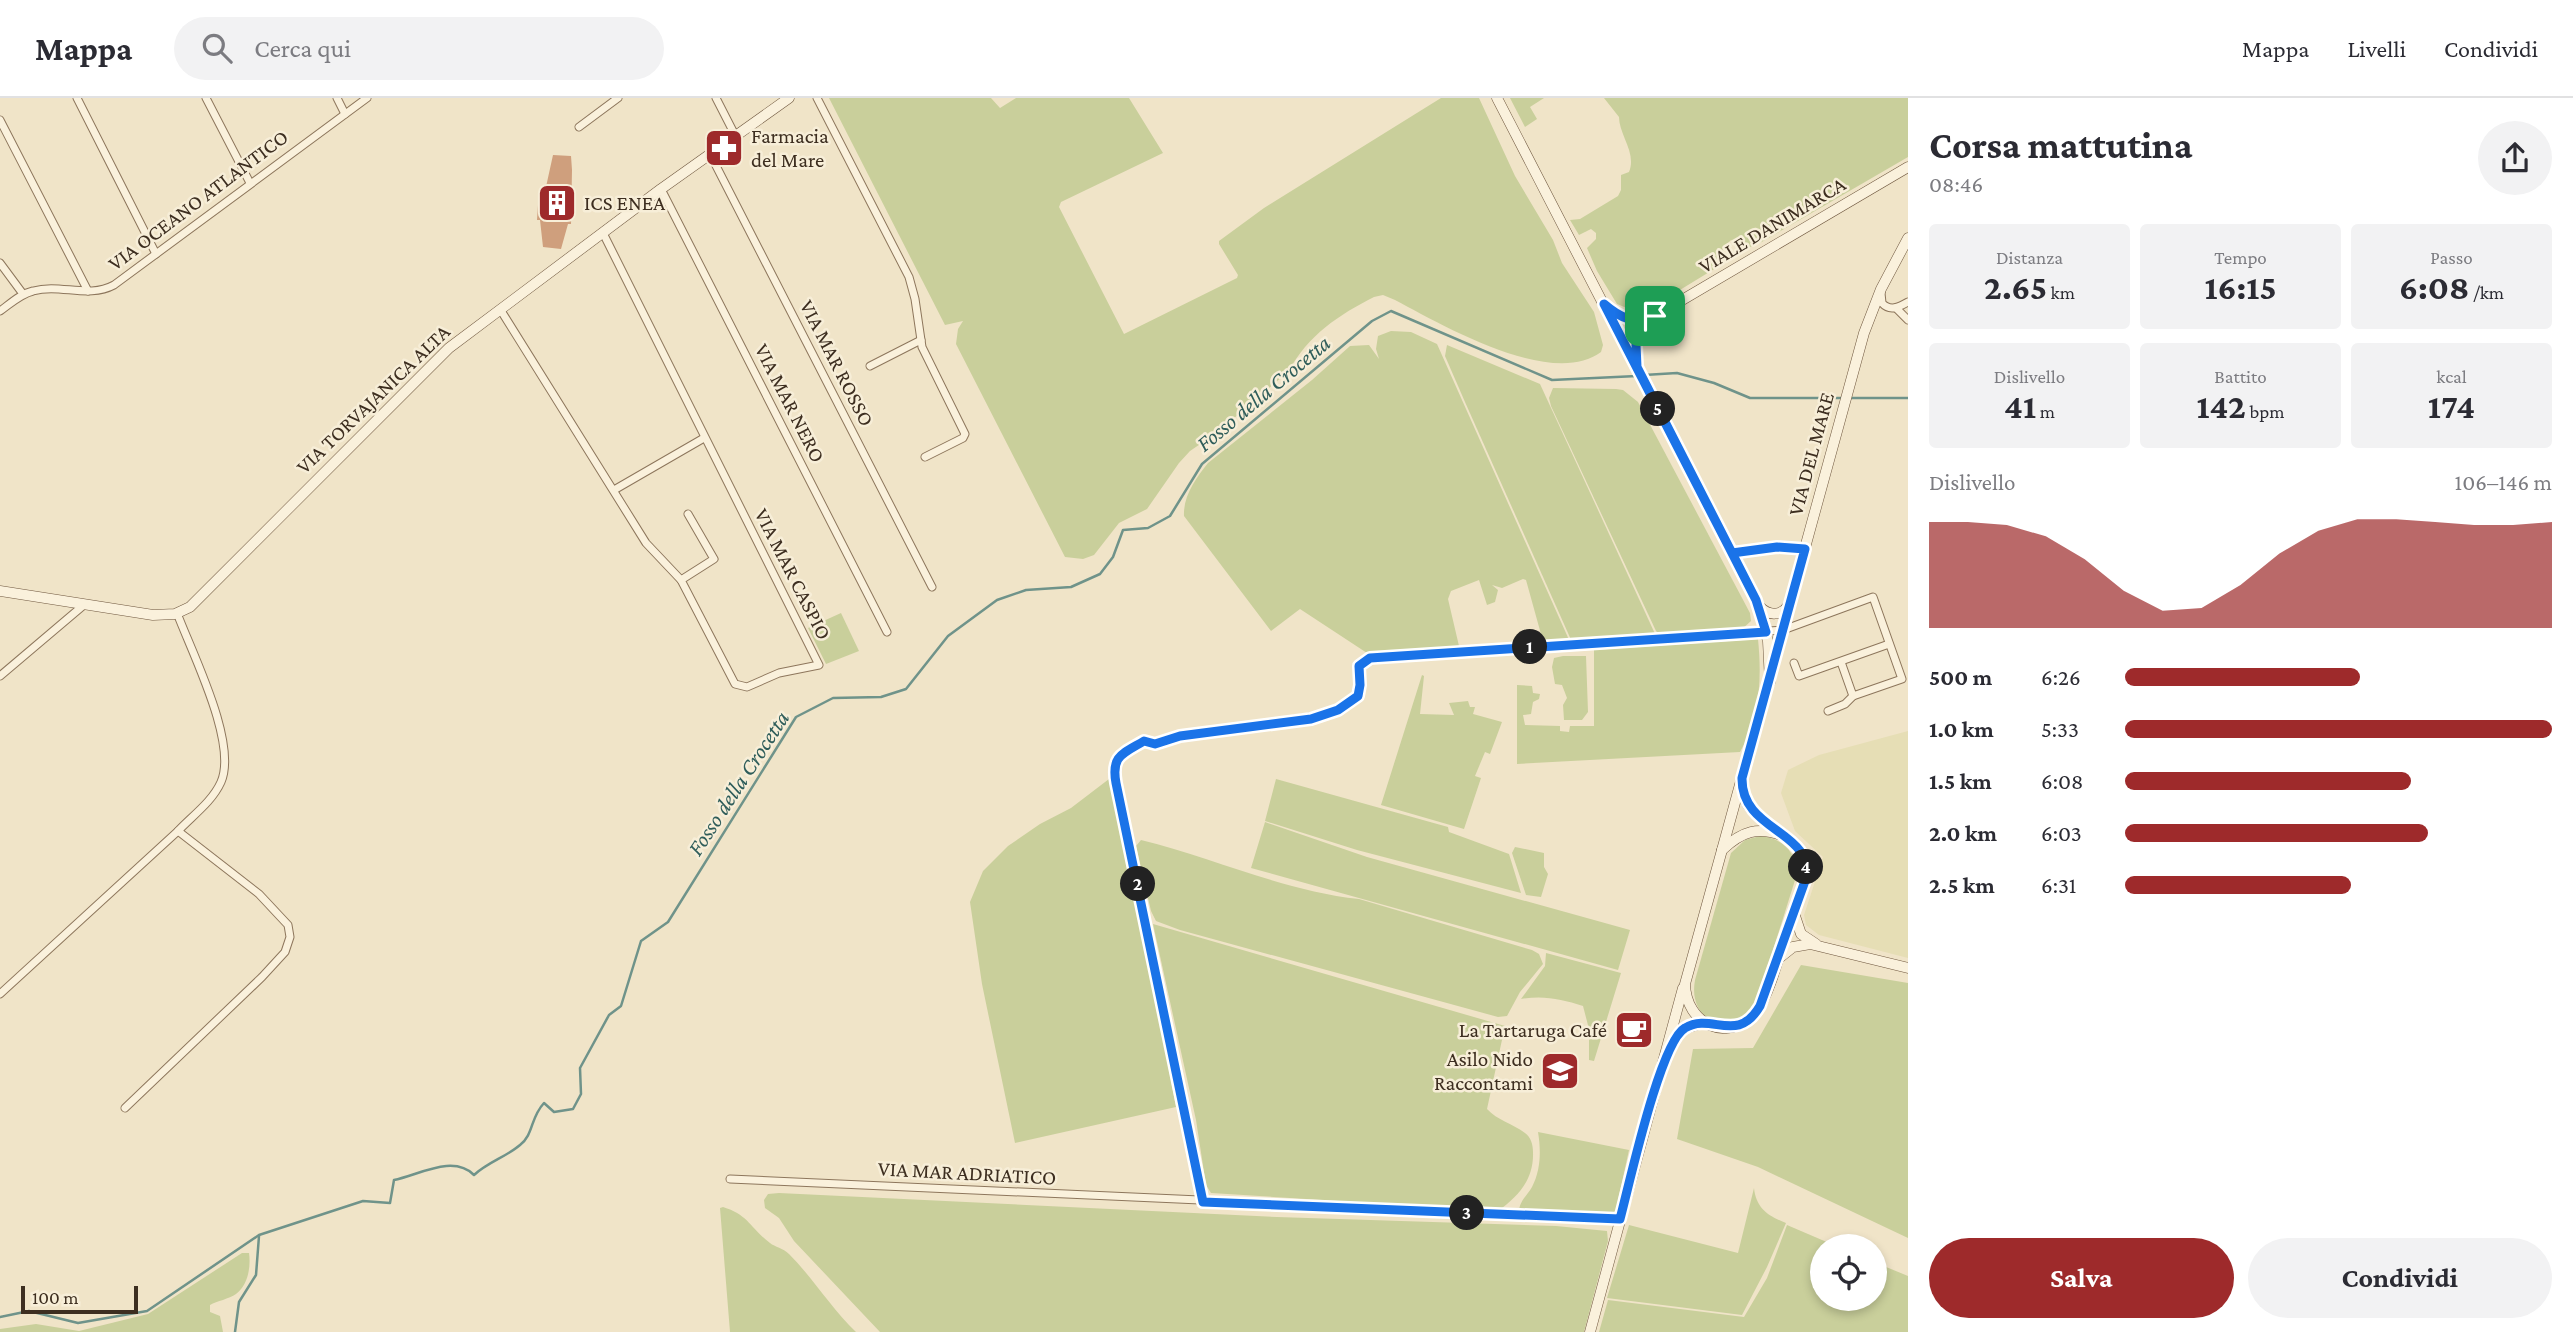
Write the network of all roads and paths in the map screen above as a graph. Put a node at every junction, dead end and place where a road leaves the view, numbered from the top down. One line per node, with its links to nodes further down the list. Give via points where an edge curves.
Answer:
1 (77, 98): 20 (street)
2 (206, 98): 16 (street)
3 (337, 98): 10 (street)
4 (367, 98): 10 (street, VIA OCEANO ATLANTICO)
5 (618, 98): 12 (street)
6 (716, 98): 13 (street)
7 (789, 98): 13 (main road, VIA TORVAJANICA ALTA)
8 (817, 98): 32 (street, via 910,280)
9 (1497, 98): 26 (main road)
10 (345, 114): 16 (street, VIA OCEANO ATLANTICO)
11 (0, 120): 23 (street)
12 (579, 127)
13 (736, 136): 14 (main road, VIA TORVAJANICA ALTA)
14 (710, 154): 17 (main road, VIA TORVAJANICA ALTA); 42 (street, VIA MAR ROSSO)
15 (1908, 167): 30 (main road, VIALE DANIMARCA)
16 (250, 183): 20 (street, VIA OCEANO ATLANTICO)
17 (662, 189): 18 (main road, VIA TORVAJANICA ALTA); 49 (street, VIA MAR NERO)
18 (603, 233): 28 (main road, VIA TORVAJANICA ALTA); 35 (street, VIA MAR CASPIO)
19 (1908, 238): 22 (main road, VIA DEL MARE)
20 (156, 254): 23 (street, VIA OCEANO ATLANTICO, via 114,285)
21 (0, 263): 24 (street)
22 (1881, 289): 27 (street, via 1884,305); 39 (main road, VIA DEL MARE, via 1864,333)
23 (88, 292): 24 (street, VIA OCEANO ATLANTICO, via 43,289)
24 (23, 295): 29 (street, VIA OCEANO ATLANTICO)
25 (1908, 302): 27 (street)
26 (1604, 304): 30 (main road, VIALE DANIMARCA, via 1628,320); 34 (main road)
27 (1896, 308): 31 (street)
28 (500, 309): 37 (street); 47 (main road, VIA TORVAJANICA ALTA, via 432,365 196,602)
29 (0, 311)
30 (1655, 316): 34 (main road, VIALE DANIMARCA, via 1639,336)
31 (1908, 320)
32 (920, 341): 33 (street); 36 (street, via 965,434)
33 (870, 366)
34 (1637, 367): 40 (main road)
35 (704, 438): 37 (street); 41 (street, VIA MAR CASPIO, via 819,665 779,673 747,687 736,685)
36 (925, 457)
37 (614, 490): 41 (street, via 646,543)
38 (688, 514): 41 (street, via 714,559)
39 (1805, 549): 40 (street, via 1777,547); 45 (main road, VIA DEL MARE)
40 (1732, 553): 44 (main road)
41 (681, 580)
42 (932, 587)
43 (0, 591): 46 (main road)
44 (1756, 600): 45 (main road, via 1765,612 1774,614); 50 (main road)
45 (1790, 603): 48 (main road, VIA DEL MARE)
46 (85, 604): 47 (main road, via 153,615); 54 (street)
47 (177, 613): 59 (street, via 221,728 225,752 217,789)
48 (1783, 630): 50 (street); 51 (street, via 1872,597); 55 (main road, VIA DEL MARE)
49 (887, 632)
50 (1766, 632): 55 (main road); 72 (street, via 1370,658 1359,666 1358,696 1329,713 1155,744 1144,741 1116,760 1116,783)
51 (1889, 644): 52 (street); 56 (street, via 1902,680)
52 (1841, 662): 53 (street, via 1799,676); 56 (street)
53 (1794, 663)
54 (0, 676)
55 (1770, 682): 58 (main road, VIA DEL MARE)
56 (1853, 696): 57 (street)
57 (1828, 711)
58 (1744, 766): 60 (main road, VIA DEL MARE, via 1742,789 1748,806); 61 (main road, VIA DEL MARE)
59 (178, 831): 67 (street); 70 (street, via 268,902 288,925 290,939 257,982)
60 (1784, 836): 61 (main road, via 1751,831); 62 (main road, VIA DEL MARE, via 1800,850 1806,868)
61 (1722, 850): 66 (main road, VIA DEL MARE)
62 (1793, 910): 63 (main road, via 1801,934); 64 (main road, VIA DEL MARE)
63 (1816, 944): 64 (main road, via 1793,947); 65 (main road)
64 (1775, 962): 68 (main road, VIA DEL MARE, via 1751,1019 1728,1027)
65 (1908, 968)
66 (1687, 973): 68 (main road, VIA DEL MARE, via 1688,1002); 69 (main road, VIA DEL MARE)
67 (0, 994)
68 (1703, 1023): 69 (main road, VIA DEL MARE, via 1675,1037)
69 (1664, 1062): 73 (main road, VIA DEL MARE)
70 (125, 1108)
71 (730, 1179): 72 (street, VIA MAR ADRIATICO)
72 (1203, 1202): 73 (street, VIA MAR ADRIATICO)
73 (1620, 1219): 74 (main road, VIA DEL MARE)
74 (1590, 1332)

